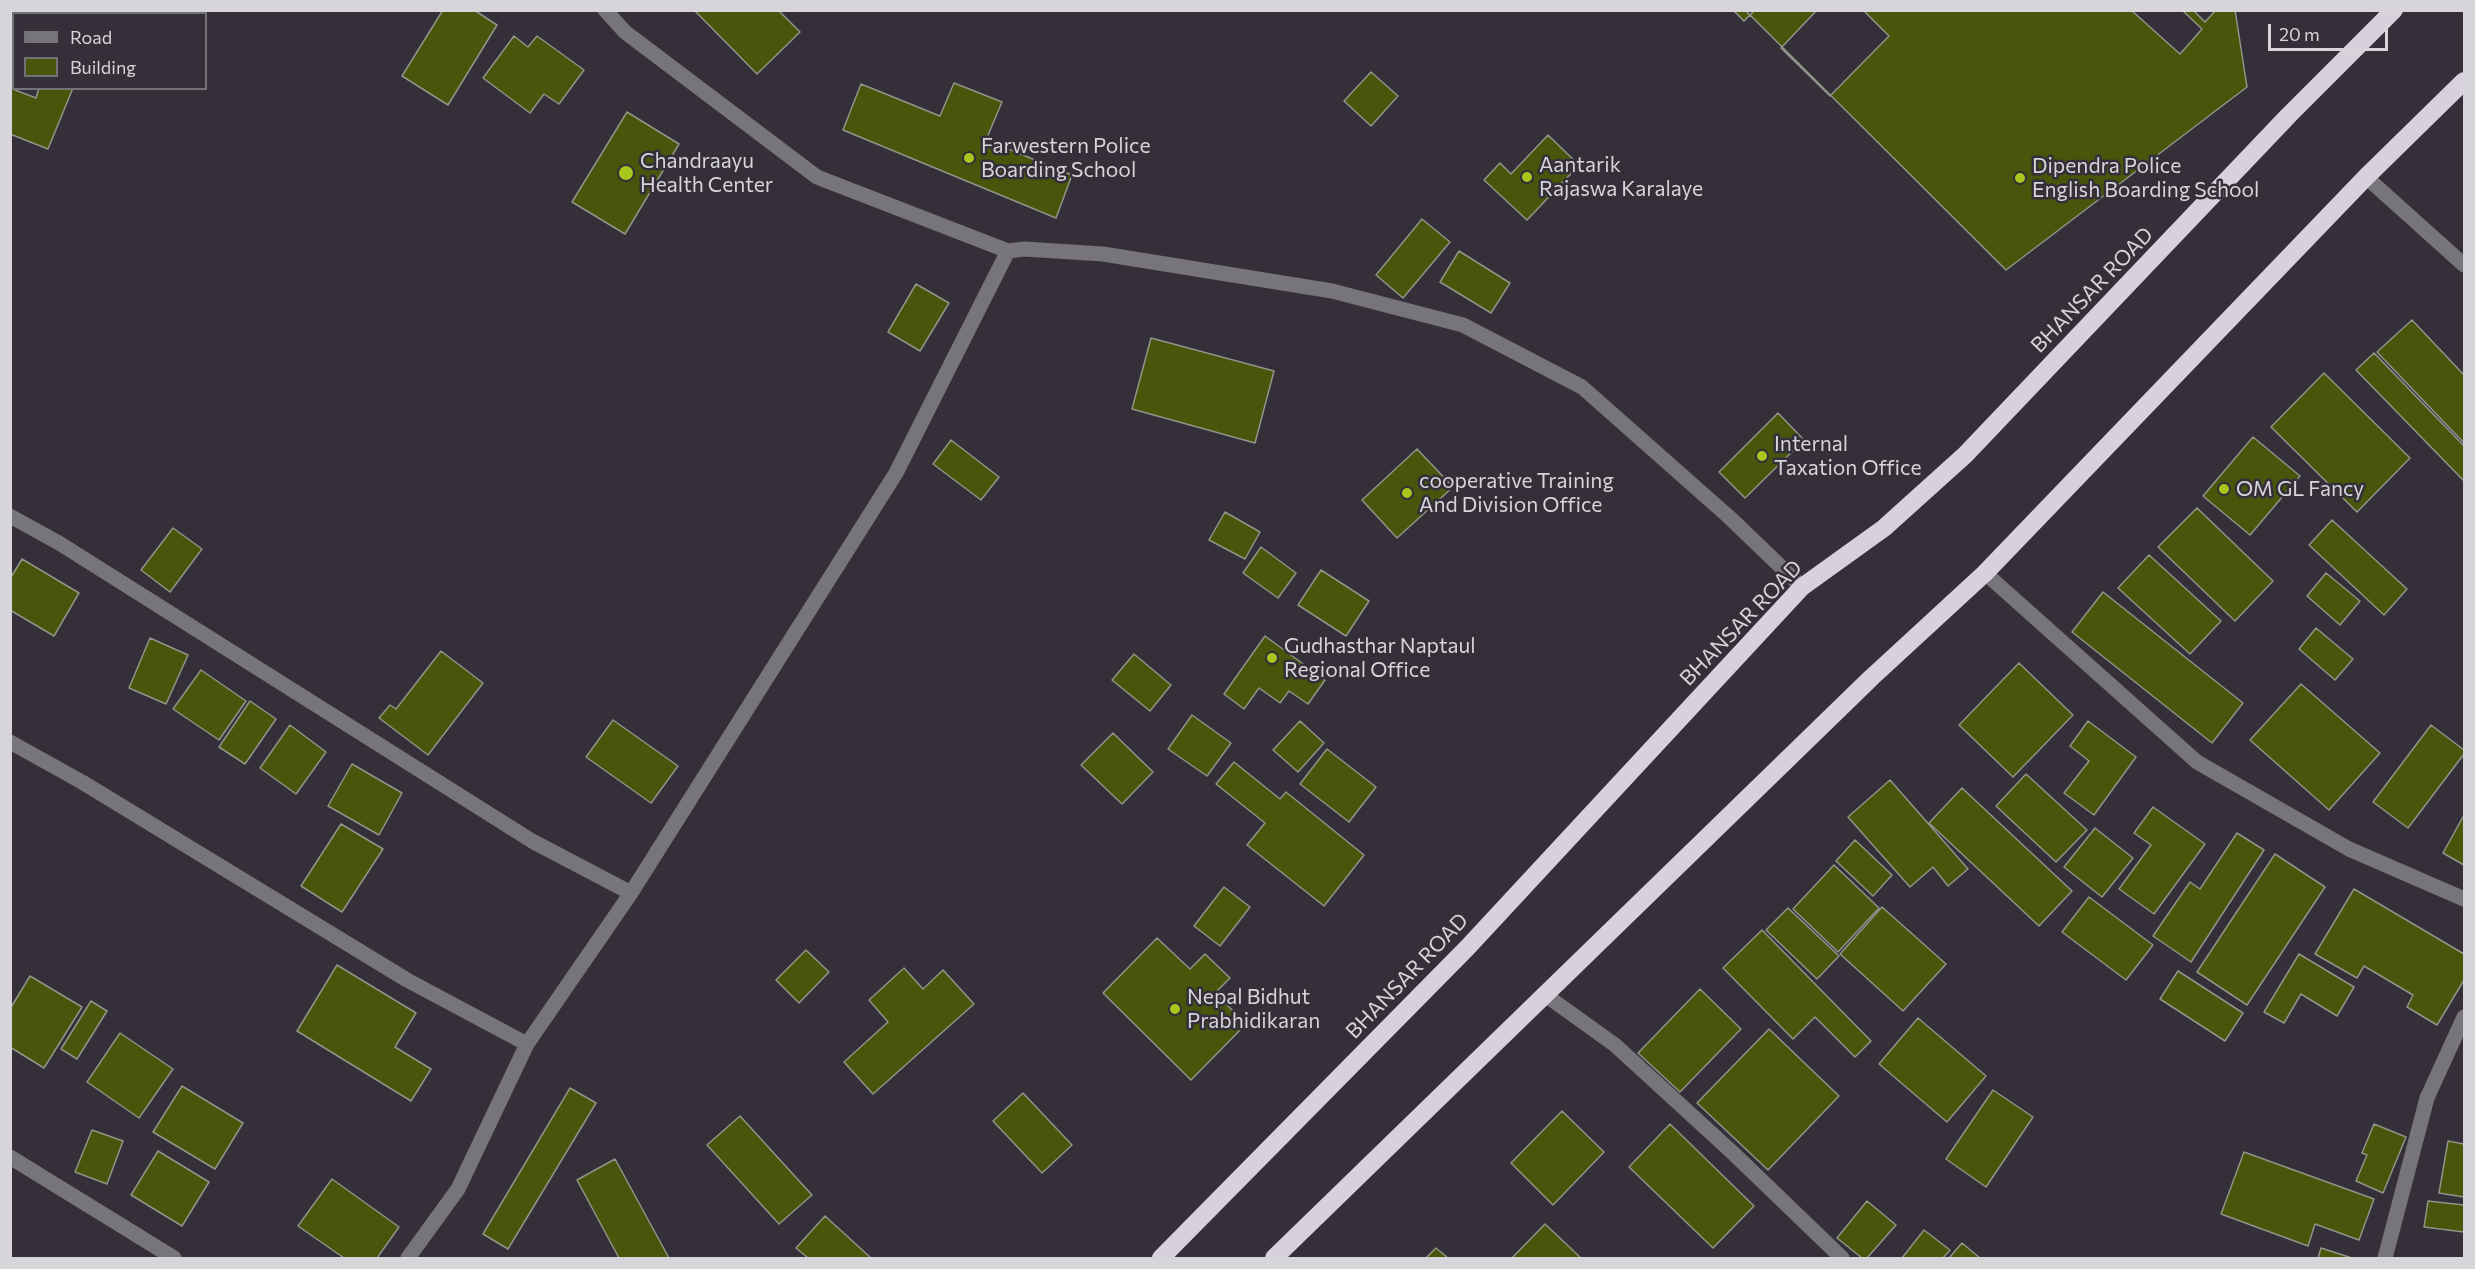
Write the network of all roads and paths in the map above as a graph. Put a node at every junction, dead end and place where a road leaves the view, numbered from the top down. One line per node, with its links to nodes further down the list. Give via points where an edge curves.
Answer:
1 (604, 10): 5 (street, via 625,32 817,177)
2 (2394, 10): 9 (highway, BHANSAR ROAD, via 1965,455 1884,528)
3 (2464, 81): 4 (highway)
4 (2366, 177): 6 (street); 8 (highway)
5 (1008, 251): 9 (street, via 1103,254 1332,291 1463,325 1582,387); 11 (street, via 896,473)
6 (2464, 265)
7 (10, 516): 11 (street, via 69,549 532,842)
8 (1985, 573): 12 (street, via 2197,762 2349,849); 13 (highway)
9 (1802, 587): 19 (highway, BHANSAR ROAD, via 1467,948)
10 (10, 742): 15 (street, via 407,980)
11 (631, 893): 15 (street)
12 (2464, 899)
13 (1544, 994): 20 (highway); 21 (street, via 1616,1045)
14 (2464, 1017): 22 (street, via 2427,1098)
15 (527, 1044): 18 (street, via 458,1189)
16 (11, 1159): 17 (street)
17 (174, 1258)
18 (408, 1258)
19 (1161, 1258)
20 (1274, 1258)
21 (1842, 1258)
22 (2385, 1258)

